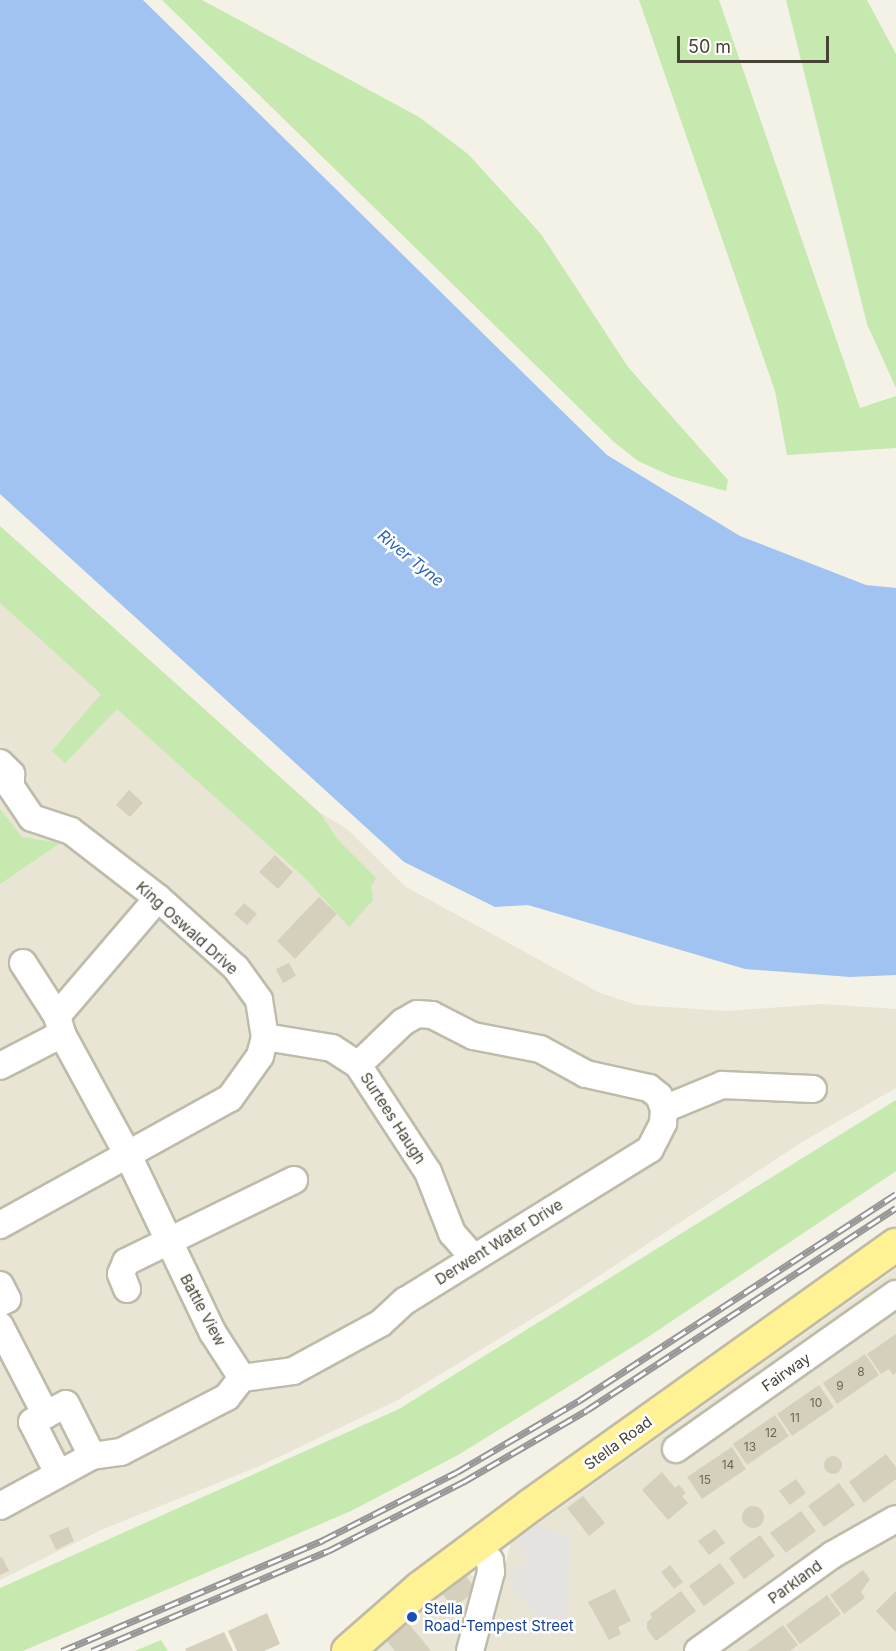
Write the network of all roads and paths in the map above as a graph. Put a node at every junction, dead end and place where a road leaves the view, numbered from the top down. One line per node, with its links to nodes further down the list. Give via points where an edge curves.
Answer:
1 (0, 764): 2 (street, King Oswald Drive, via 11,774 10,787 32,818 71,831)
2 (158, 898): 4 (street); 5 (street, King Oswald Drive, via 236,968 259,1000)
3 (23, 963): 4 (street, Battle View)
4 (60, 1025): 7 (street); 10 (street, Battle View)
5 (265, 1037): 6 (street, Surtees Haugh, via 332,1048); 10 (street, via 260,1056 230,1098)
6 (358, 1065): 9 (street, via 403,1022 417,1014 432,1015 473,1036 497,1043 521,1043 586,1074 649,1088); 15 (street, Surtees Haugh, via 428,1172 452,1233)
7 (0, 1066)
8 (813, 1089): 9 (street, via 722,1085)
9 (664, 1109): 15 (street, Derwent Water Drive, via 663,1124 650,1149)
10 (128, 1155): 12 (street); 13 (street, Battle View)
11 (294, 1180): 13 (street)
12 (0, 1225)
13 (167, 1239): 17 (street, via 126,1262 121,1274); 21 (street, Battle View, via 213,1333)
14 (896, 1245): 28 (main road, Stella Road)
15 (474, 1258): 21 (street, Derwent Water Drive, via 405,1301 381,1323 293,1371)
16 (0, 1285): 19 (street, via 7,1299)
17 (127, 1289)
18 (896, 1294): 23 (street, Fairway)
19 (0, 1303)
20 (0, 1326): 22 (street)
21 (242, 1378): 24 (street, via 226,1397 121,1452)
22 (46, 1415): 24 (street, via 66,1404); 25 (street, via 32,1422)
23 (676, 1449)
24 (92, 1456): 25 (street)
25 (58, 1473): 26 (street)
26 (0, 1506)
27 (896, 1519): 31 (street, Parkland, via 832,1555)
28 (479, 1544): 29 (main road, Stella Road); 30 (street, via 490,1562 490,1572)
29 (357, 1648)
30 (470, 1651)
31 (698, 1651)

